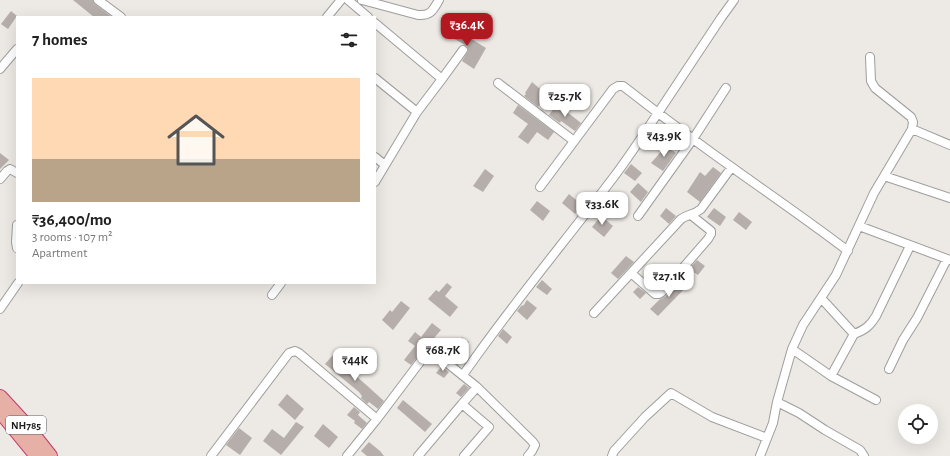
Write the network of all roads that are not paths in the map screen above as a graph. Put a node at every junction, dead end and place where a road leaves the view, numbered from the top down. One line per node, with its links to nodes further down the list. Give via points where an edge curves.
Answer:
1 (98, 0): 7 (street)
2 (341, 0): 8 (street)
3 (348, 0): 9 (street)
4 (362, 0): 5 (street, via 426,16 434,10)
5 (440, 0)
6 (734, 0): 20 (street)
7 (120, 16)
8 (328, 16)
9 (367, 16)
10 (376, 24): 16 (street)
11 (16, 50): 14 (street)
12 (463, 50): 16 (street)
13 (870, 57): 21 (street, via 870,81 874,88 911,117)
14 (0, 69)
15 (376, 79): 19 (street)
16 (442, 79): 19 (street)
17 (498, 83): 23 (street)
18 (726, 88): 22 (street)
19 (417, 112): 26 (street)
20 (658, 113): 22 (street); 23 (street, via 628,89 618,86); 50 (street, via 614,178 516,301)
21 (912, 129): 24 (street); 29 (street)
22 (693, 138): 27 (street); 35 (street)
23 (574, 140): 32 (street)
24 (950, 145)
25 (376, 159): 26 (street)
26 (385, 165): 31 (street)
27 (731, 168): 34 (street, via 701,209); 38 (street)
28 (16, 172): 30 (street, via 10,169)
29 (884, 176): 33 (street); 36 (street)
30 (0, 179)
31 (376, 180)
32 (540, 187)
33 (950, 198)
34 (691, 215): 40 (street, via 681,219); 40 (street, via 711,231 711,234 662,292 655,294)
35 (638, 216)
36 (859, 226): 37 (street); 38 (street)
37 (910, 246): 39 (street); 47 (street, via 876,316 869,327)
38 (848, 251): 44 (street)
39 (948, 259): 49 (street)
40 (631, 273): 46 (street)
41 (17, 284): 45 (street)
42 (280, 284): 43 (street)
43 (272, 295)
44 (821, 298): 47 (street); 48 (street, via 803,325)
45 (0, 309)
46 (594, 313)
47 (854, 334): 51 (street)
48 (792, 349): 51 (street); 55 (street)
49 (889, 369)
50 (463, 375): 52 (street); 58 (street, via 433,350 429,350)
51 (830, 376): 54 (street)
52 (477, 387): 56 (street); 66 (street, via 535,445)
53 (0, 396): 61 (highway, NH785)
54 (876, 400)
55 (777, 402): 59 (street); 69 (street, via 860,450)
56 (462, 404): 64 (street); 65 (street, via 489,427)
57 (0, 411): 60 (highway, NH785)
58 (377, 419): 62 (street, via 299,353 292,352); 63 (street)
59 (767, 438): 67 (street, via 712,417 671,393 640,422); 68 (street)
60 (37, 456)
61 (50, 456)
62 (211, 456)
63 (347, 456)
64 (418, 456)
65 (464, 456)
66 (528, 456)
67 (612, 456)
68 (760, 456)
69 (864, 456)

